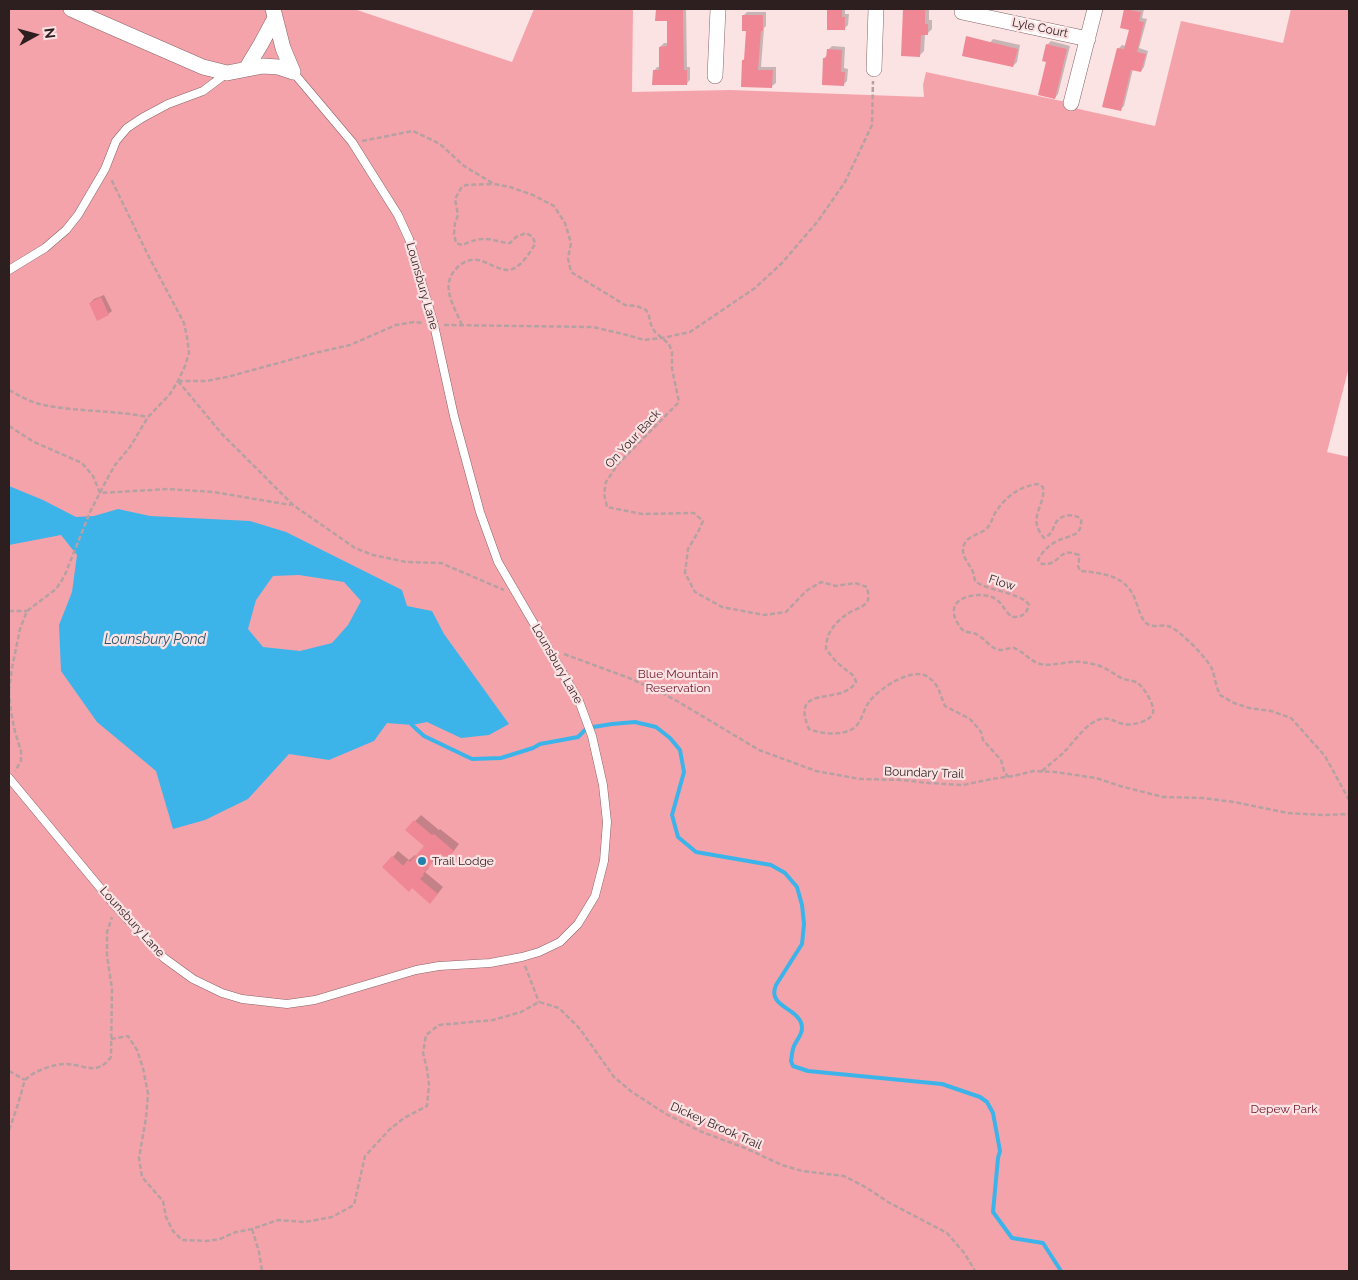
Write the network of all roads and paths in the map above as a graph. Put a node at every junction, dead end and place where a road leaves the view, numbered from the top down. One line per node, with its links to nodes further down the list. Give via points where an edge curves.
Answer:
1 (71, 9): 11 (street, via 203,67)
2 (718, 9): 12 (street)
3 (876, 9): 9 (street)
4 (1095, 9): 7 (street)
5 (962, 12): 7 (street, Lyle Court)
6 (274, 13): 8 (street); 10 (street)
7 (1088, 38): 13 (street)
8 (246, 69): 10 (street, via 263,66); 11 (street)
9 (874, 69): 20 (path, via 872,125 846,182 818,221 755,288 690,332)
10 (293, 72): 14 (lane, Lounsbury Lane)
11 (227, 73): 15 (lane, via 203,90 168,104 127,128 116,141)
12 (715, 76)
13 (1071, 103)
14 (352, 142): 16 (path, On Your Back, via 414,131 440,144 464,166); 18 (lane, Lounsbury Lane, via 409,239)
15 (105, 169): 17 (lane, via 66,230 45,248); 21 (path, via 184,323 189,353)
16 (494, 184): 19 (path, via 476,183 461,188 455,199 458,215 454,234 456,243 462,245 481,239 510,243 526,233 533,237 535,244 514,269 507,270 476,260 464,262 456,268 448,284); 20 (path, On Your Back, via 533,195 554,206 572,243 568,258 571,272 625,304 646,310 655,332)
17 (9, 270)
18 (434, 325): 19 (path); 21 (path, via 414,322 396,325 350,345 228,377 206,382); 27 (lane, Lounsbury Lane, via 480,512 498,562)
19 (462, 325): 20 (path, via 593,327 644,340)
20 (662, 338): 33 (path, On Your Back, via 672,352 679,402 618,464 606,482 607,506 642,514 694,514 703,522 688,549 685,573 695,592 722,607 764,615 786,612 806,591 821,582 836,586 855,583 867,588 869,598 866,604 836,622 826,640 826,649 856,678 854,687 840,694 809,700 805,714 809,729 833,734 854,728 870,699 905,676 918,673 933,680 945,706 970,719 978,728 983,740 1001,760)
21 (178, 381): 23 (path); 26 (path, via 222,434)
22 (9, 390): 23 (path, via 43,405)
23 (148, 417): 25 (path)
24 (9, 426): 25 (path, via 34,442 82,463 93,476)
25 (100, 493): 26 (path, via 168,489 213,492); 29 (path, via 64,577 56,589)
26 (293, 505): 27 (path, via 355,548 406,562 441,563)
27 (515, 593): 30 (lane, Lounsbury Lane)
28 (9, 611): 29 (path)
29 (27, 611): 31 (path, via 20,629)
30 (550, 650): 33 (path, Boundary Trail, via 636,682 677,701 758,750 816,771 860,779 963,785); 38 (lane, Lounsbury Lane, via 579,701 603,785 607,822 604,860 595,896 578,924 560,942)
31 (9, 691): 34 (path, via 21,751 20,761)
32 (1042, 771): 33 (path, Boundary Trail); 35 (path, Flow, via 1097,720 1104,718 1130,725 1146,720 1153,711 1150,699 1138,683 1080,661 1041,664 1015,648 996,649 979,635 964,631 955,620 953,608 968,596 978,594 994,599 1012,617 1027,612 1027,601 974,581 963,552 967,540 990,525 995,512 1016,491 1038,484 1044,492 1036,520 1044,538 1063,517 1078,516 1082,524 1076,533 1047,548 1038,560 1042,564 1052,563 1062,554 1075,554 1079,555 1080,571 1115,576 1129,587 1144,621 1158,627 1168,626 1199,651 1212,667 1220,695 1234,703 1291,718 1325,756); 36 (path, Boundary Trail, via 1096,778 1163,797 1211,799 1288,813)
33 (1008, 777)
34 (9, 779): 37 (lane, Lounsbury Lane)
35 (1349, 800)
36 (1349, 814)
37 (116, 907): 38 (lane, Lounsbury Lane, via 164,958 193,978 222,994 263,1002 287,1004 315,1000 416,970 490,964); 40 (path, via 107,932 112,989)
38 (522, 957): 39 (path)
39 (539, 1002): 44 (path, via 522,1012 493,1020 440,1025 426,1035 423,1052 429,1085 427,1106 390,1129 365,1156 354,1205 332,1217 305,1222 278,1220); 46 (path, Dickey Brook Trail, via 559,1008 580,1029 614,1077 666,1114 782,1165 852,1180 946,1233)
40 (111, 1039): 42 (path, via 111,1057 106,1064 96,1068 60,1065 37,1071); 44 (path, via 128,1036 140,1059 148,1094 139,1158 142,1177 163,1200 173,1231 182,1240 207,1241)
41 (9, 1071): 42 (path)
42 (25, 1080): 43 (path)
43 (9, 1130)
44 (252, 1229): 45 (path)
45 (262, 1271)
46 (975, 1271)

